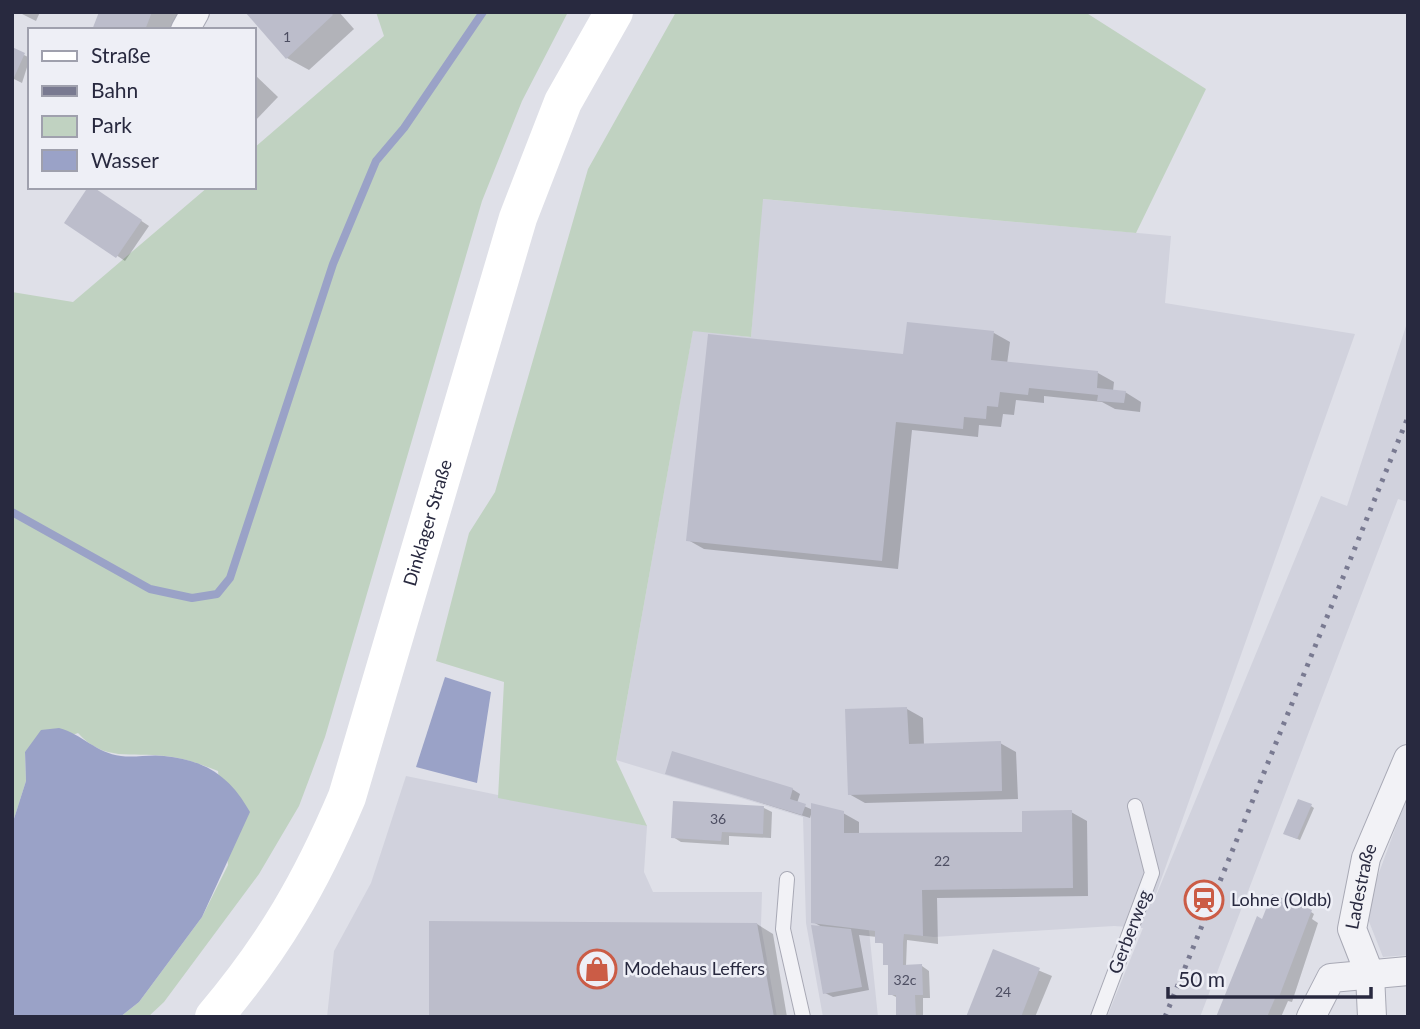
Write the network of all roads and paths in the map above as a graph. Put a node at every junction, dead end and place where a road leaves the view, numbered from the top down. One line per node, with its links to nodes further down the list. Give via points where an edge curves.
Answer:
1 (195, 12): 3 (street)
2 (614, 12): 9 (main road, Dinklager Straße, via 563,102 518,218 347,797 318,865 280,932)
3 (187, 28)
4 (1408, 760): 8 (street, Ladestraße, via 1366,859 1352,929)
5 (1135, 806): 11 (lane, Gerberweg, via 1152,873)
6 (787, 879): 10 (lane, via 783,929)
7 (1408, 971): 8 (street)
8 (1370, 975): 12 (street, via 1331,978); 13 (street, Ladestraße)
9 (214, 1017)
10 (803, 1017)
11 (1098, 1017)
12 (1311, 1017)
13 (1372, 1017)

